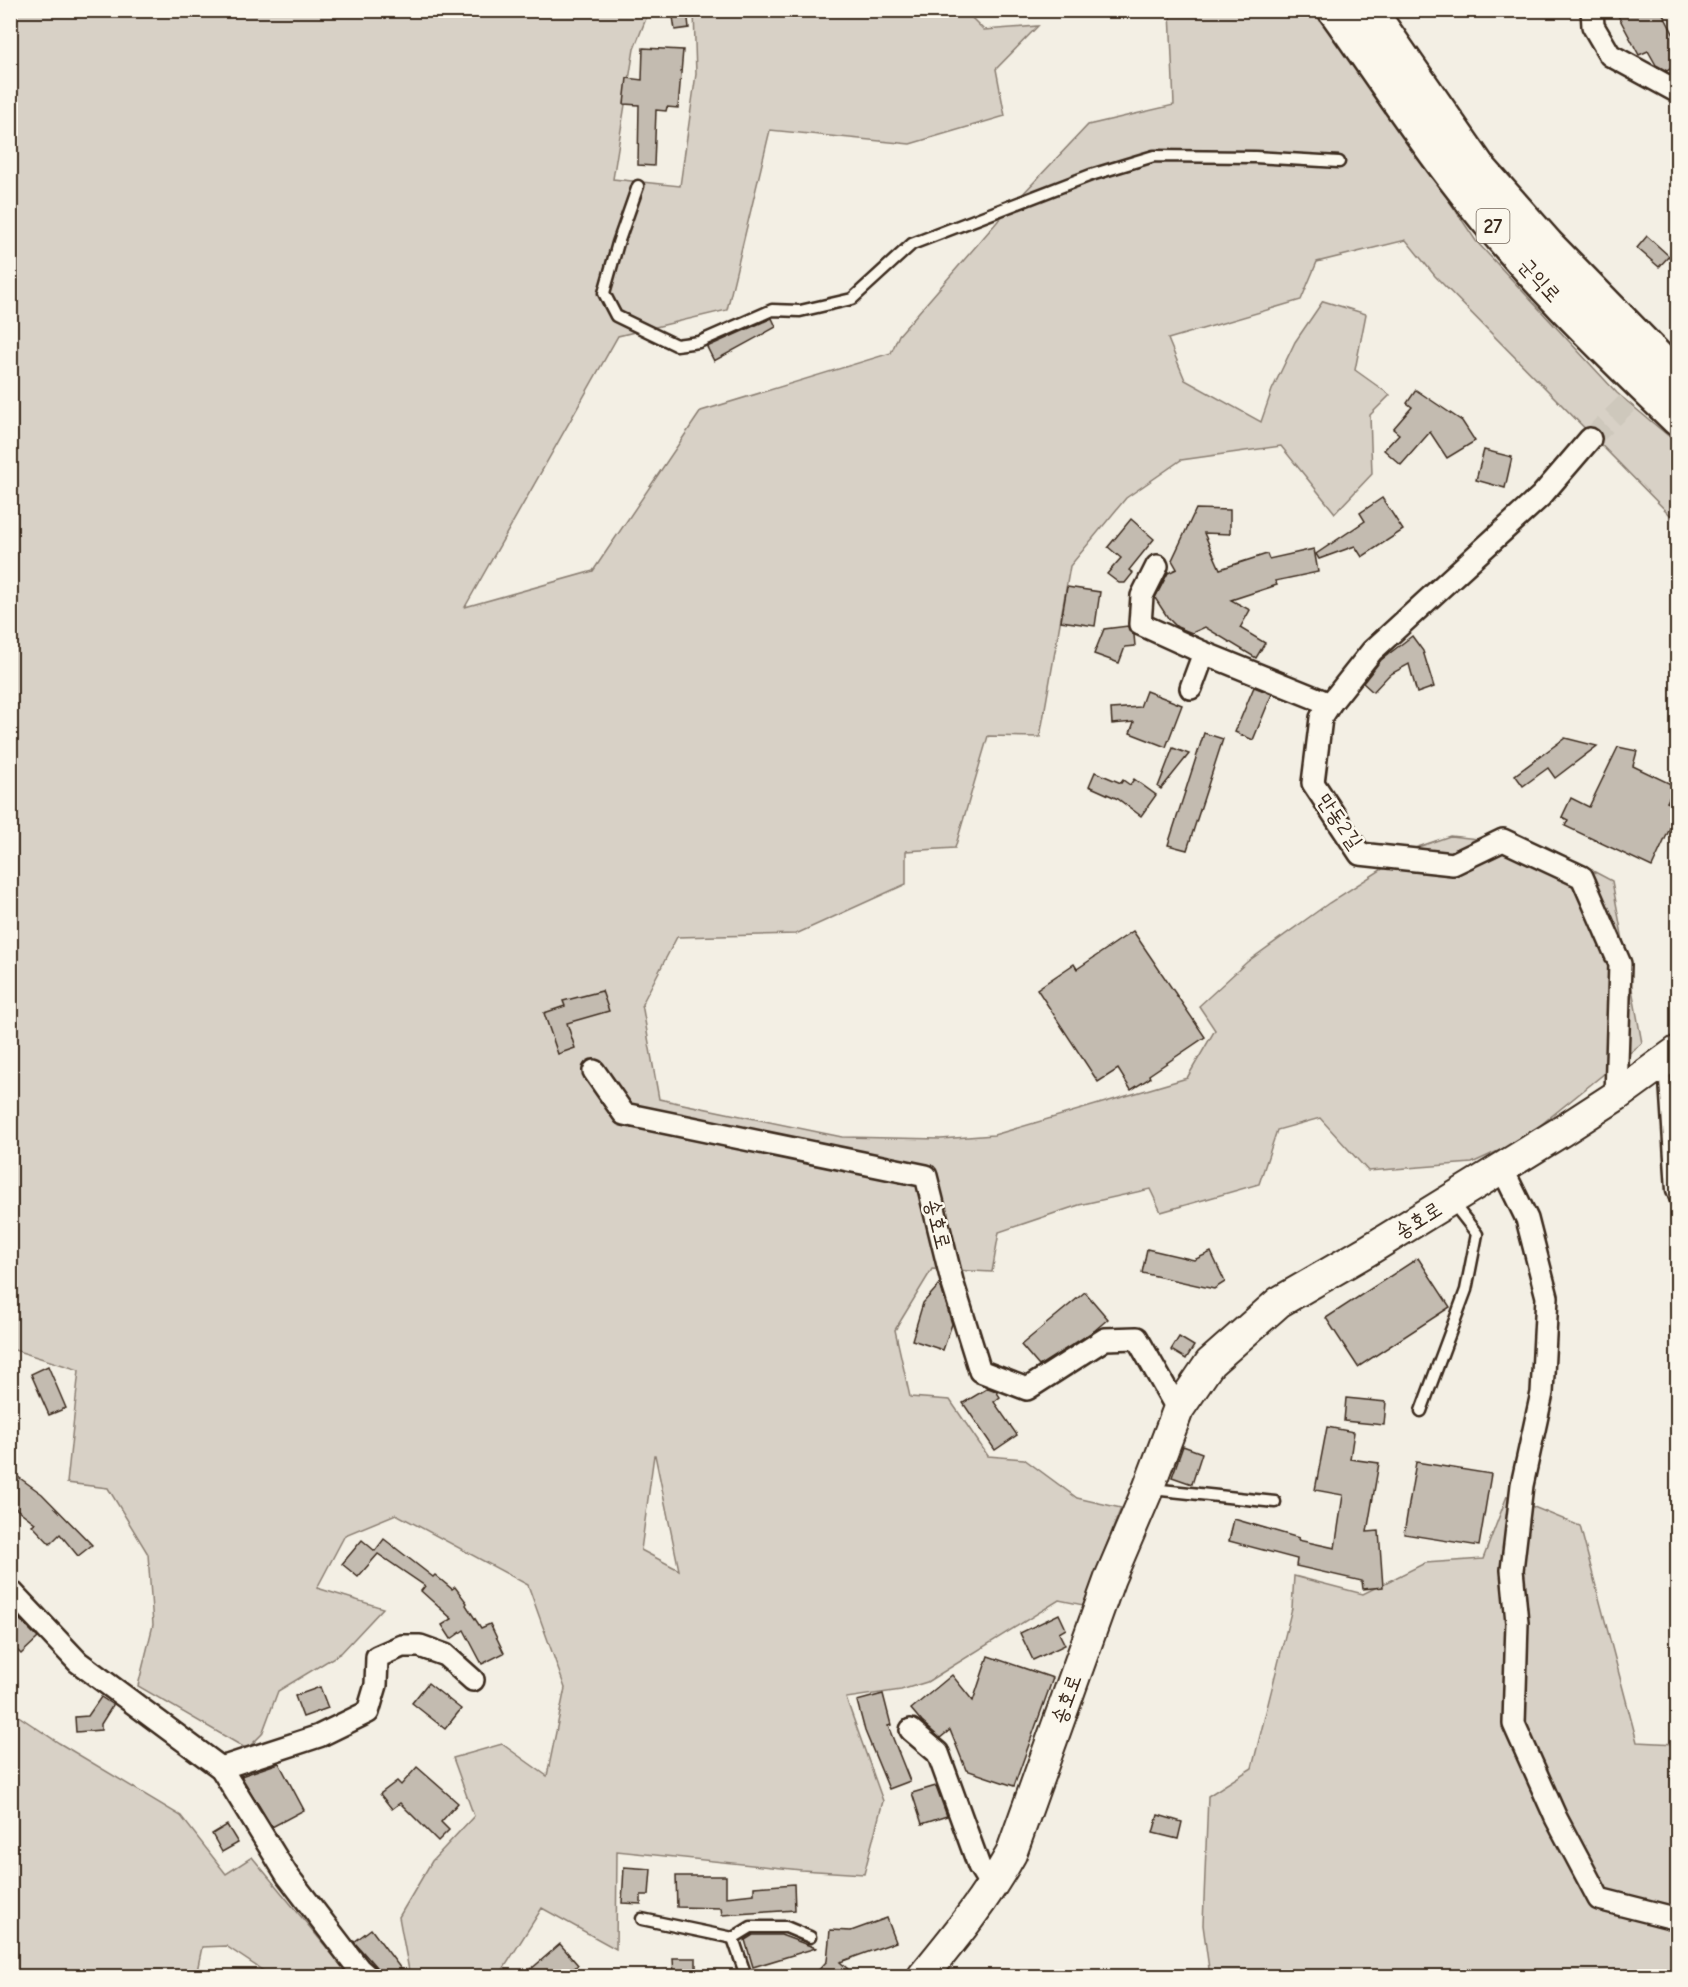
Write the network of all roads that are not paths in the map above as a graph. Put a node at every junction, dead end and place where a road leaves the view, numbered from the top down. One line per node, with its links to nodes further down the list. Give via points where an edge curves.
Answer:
1 (1335, 10): 8 (highway, 군익로 / 27, via 1460,186 1530,270)
2 (1369, 10): 7 (highway, 군익로 / 27, via 1478,167 1547,245)
3 (1592, 10): 4 (street, via 1593,26 1610,55)
4 (1677, 92)
5 (1339, 162): 6 (lane, via 1154,156 1091,175 912,244 852,299 800,311 772,310 699,342 676,345 616,316 604,293)
6 (638, 186)
7 (1677, 379)
8 (1677, 419)
9 (1590, 439): 13 (street, 만동2길, via 1541,496 1372,651)
10 (1157, 566): 11 (street, via 1142,596 1140,624)
11 (1204, 653): 12 (street); 13 (street)
12 (1191, 688)
13 (1330, 704): 16 (street, 만동2길, via 1321,718 1313,783 1360,854 1453,864 1503,840 1582,877 1620,964)
14 (1671, 1056): 16 (main road, 송호로); 19 (lane, via 1672,1190)
15 (594, 1071): 20 (street, 송호로, via 624,1114 926,1176 980,1371 1027,1389 1105,1339 1137,1338)
16 (1616, 1096): 17 (main road, 송호로)
17 (1502, 1168): 18 (main road, 송호로); 30 (street, via 1527,1219 1547,1297 1542,1393 1522,1485 1512,1570 1517,1622 1514,1724 1556,1818 1599,1899)
18 (1450, 1200): 20 (main road, 송호로, via 1279,1302 1210,1363); 21 (lane, via 1477,1234 1466,1290)
19 (1677, 1206)
20 (1178, 1410): 22 (main road, 송호로)
21 (1421, 1411)
22 (1149, 1489): 23 (lane); 28 (main road, 송호로, via 1110,1578 1011,1854)
23 (1275, 1502)
24 (10, 1590): 27 (street, via 78,1662)
25 (473, 1680): 27 (street, via 445,1655 420,1646 402,1646 377,1657 376,1685 368,1712 319,1736)
26 (911, 1730): 28 (street, via 938,1753 979,1866)
27 (221, 1768): 33 (street, via 287,1875)
28 (992, 1887): 35 (main road, 송호로)
29 (642, 1919): 31 (lane)
30 (1677, 1919)
31 (733, 1938): 32 (lane, via 752,1927 786,1927); 34 (lane)
32 (810, 1938)
33 (357, 1974)
34 (746, 1977)
35 (923, 1977)

